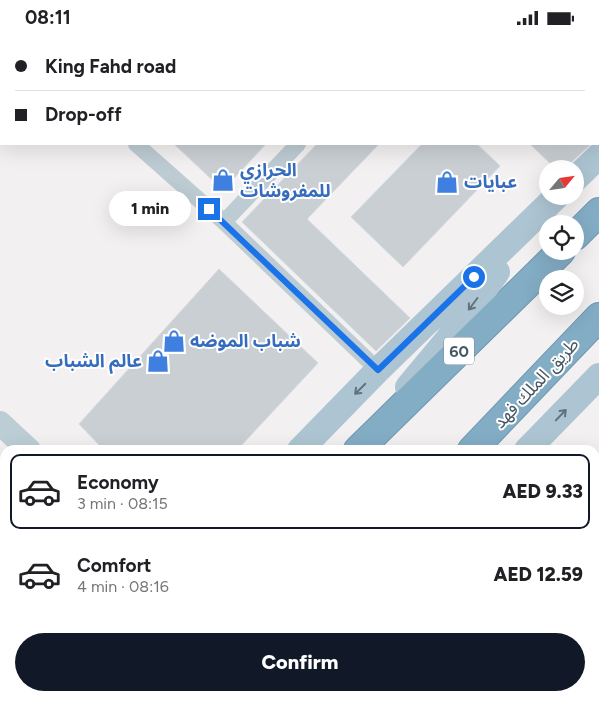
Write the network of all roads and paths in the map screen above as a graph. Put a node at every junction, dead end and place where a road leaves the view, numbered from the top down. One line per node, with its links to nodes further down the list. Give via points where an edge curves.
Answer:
1 (137, 145): 8 (street)
2 (297, 145): 8 (street)
3 (599, 155): 4 (main road)
4 (584, 170)
5 (548, 205): 13 (main road)
6 (548, 205): 19 (main road, one-way to 19, via 448,339)
7 (599, 212): 9 (highway)
8 (224, 222): 13 (street)
9 (584, 227)
10 (552, 260): 20 (highway, 60)
11 (599, 317): 14 (highway, طريق الملك فهد)
12 (599, 325): 14 (highway)
13 (378, 370): 18 (main road, one-way to 18)
14 (548, 370): 21 (highway, طريق الملك فهد)
15 (599, 376): 22 (main road, one-way to 15)
16 (0, 423): 17 (street)
17 (24, 445)
18 (305, 445)
19 (361, 445)
20 (362, 445)
21 (477, 445)
22 (532, 445)

